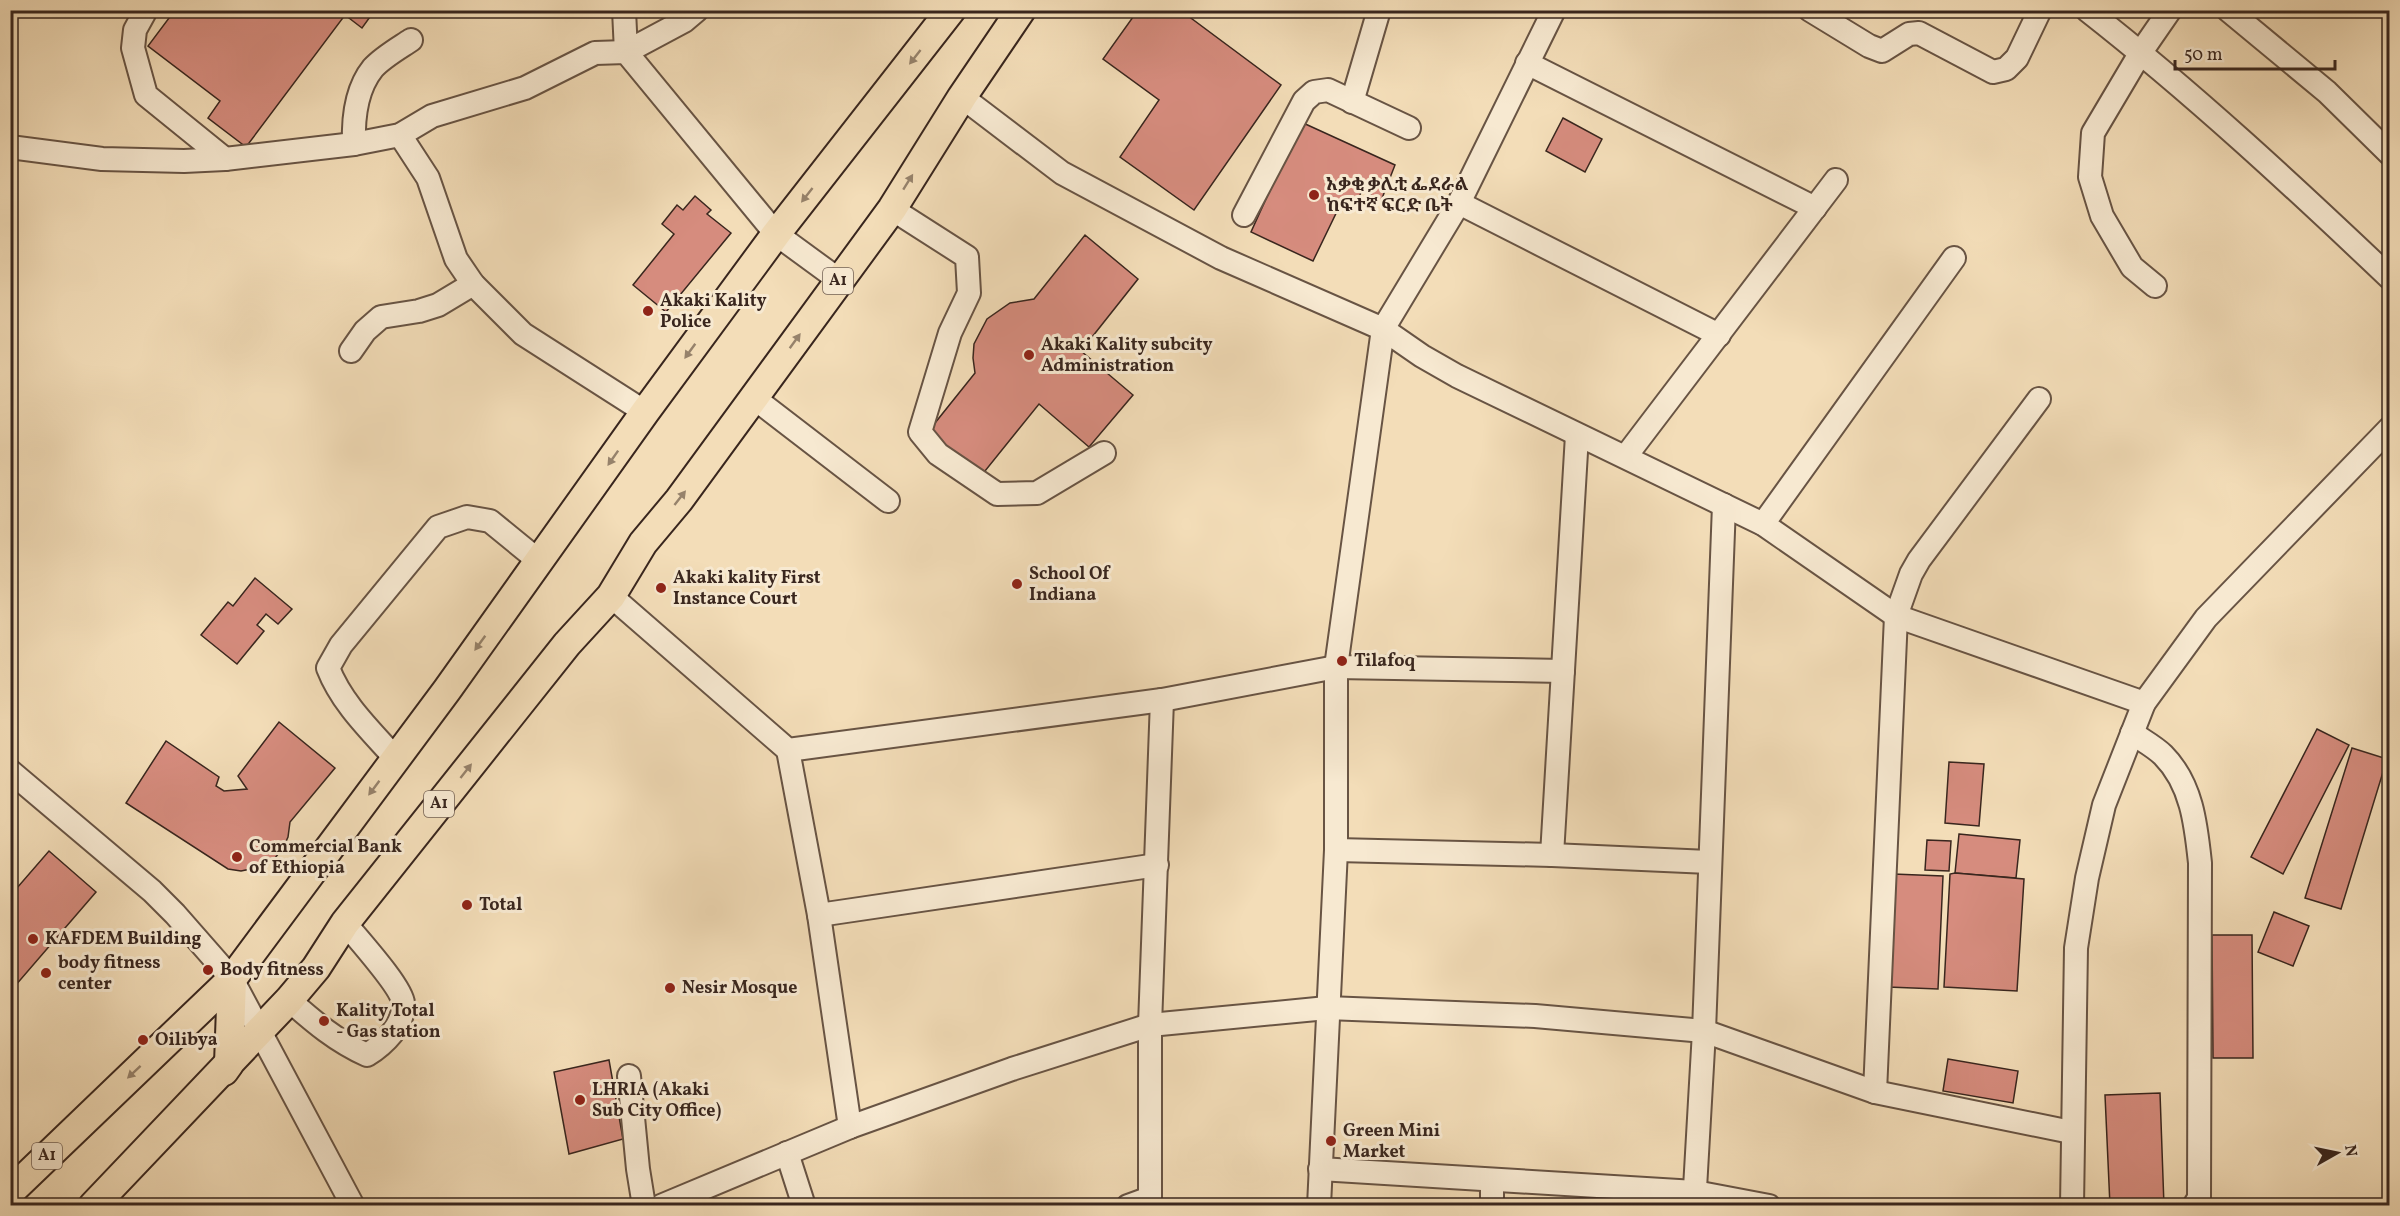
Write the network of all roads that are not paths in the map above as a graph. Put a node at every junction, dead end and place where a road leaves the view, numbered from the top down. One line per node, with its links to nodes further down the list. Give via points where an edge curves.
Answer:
1 (146, 10): 24 (street, via 135,30 133,48 146,95)
2 (624, 10): 14 (street)
3 (697, 10): 14 (street)
4 (951, 10): 30 (main road, A1, one-way to 30)
5 (1021, 10): 17 (main road, A1)
6 (1379, 10): 18 (street)
7 (1554, 10): 16 (street)
8 (1810, 10): 9 (street, via 1882,51 1909,34 1919,33 1993,72 2006,69 2017,58)
9 (2040, 10)
10 (2087, 10): 15 (street)
11 (2170, 10): 15 (street)
12 (2228, 10): 23 (street, via 2327,92)
13 (411, 40): 21 (street, via 374,67 364,83 353,118)
14 (626, 52): 20 (street, via 595,53 525,87 432,116); 30 (street)
15 (2141, 52): 32 (street, via 2271,165); 35 (street, via 2093,133 2090,177 2102,216 2132,267)
16 (1527, 63): 26 (street); 27 (street)
17 (962, 97): 28 (main road, A1, one-way to 17); 36 (street, via 1062,173 1221,258)
18 (1352, 102): 19 (street); 29 (street, via 1328,90 1314,92 1304,101)
19 (1409, 128)
20 (400, 135): 21 (street); 34 (street, via 428,178 456,260)
21 (354, 144): 24 (street)
22 (10, 147): 24 (street, via 102,159)
23 (2390, 154)
24 (225, 159)
25 (1836, 180): 27 (street)
26 (1459, 203): 36 (street); 37 (street)
27 (1815, 208): 37 (street)
28 (892, 209): 33 (main road, A1); 44 (street, via 967,257 969,293 950,333 920,432 938,454 997,494 1036,493)
29 (1244, 215)
30 (776, 234): 33 (street); 41 (main road, A1, one-way to 41)
31 (1954, 258): 48 (street)
32 (2390, 278)
33 (839, 280): 39 (main road, A1, one-way to 33)
34 (473, 284): 38 (street, via 438,305 381,317); 41 (street, via 523,334)
35 (2155, 286)
36 (1383, 329): 43 (street, via 1457,376); 52 (street)
37 (1719, 335): 45 (street)
38 (351, 351)
39 (754, 398): 46 (street); 50 (main road, A1, one-way to 39, via 643,543)
40 (2039, 399): 51 (street, via 1919,560)
41 (645, 412): 49 (main road, A1, one-way to 49)
42 (2390, 428): 55 (street, via 2206,618)
43 (1577, 435): 45 (street); 53 (street)
44 (1104, 453)
45 (1626, 456): 47 (street)
46 (888, 501)
47 (1724, 505): 48 (street); 62 (street)
48 (1763, 524): 51 (street)
49 (539, 561): 58 (main road, A1, one-way to 58); 58 (street, via 490,521 467,517 438,527 341,645 328,668 334,683)
50 (611, 596): 57 (street); 65 (main road, A1, one-way to 50, via 567,644)
51 (1896, 616): 55 (street); 74 (street)
52 (1336, 667): 53 (street); 54 (street); 60 (street)
53 (1563, 671): 61 (street)
54 (1162, 700): 57 (street); 63 (street)
55 (2144, 703): 56 (street)
56 (2132, 733): 76 (street, via 2104,805 2076,948); 94 (street, via 2162,754 2179,774 2196,828 2200,863 2199,1198)
57 (788, 750): 64 (street)
58 (396, 759): 66 (main road, A1, one-way to 66)
59 (10, 771): 66 (street, via 152,891)
60 (1336, 850): 61 (street); 68 (street)
61 (1552, 855): 62 (street)
62 (1709, 862): 71 (street)
63 (1158, 865): 64 (street); 69 (street)
64 (819, 915): 75 (street)
65 (345, 923): 67 (main road, A1, via 316,968); 67 (street, via 395,985 403,1003 398,1025 382,1045 367,1055 324,1031)
66 (232, 979): 70 (street); 72 (main road); 80 (main road, A1, one-way to 80)
67 (289, 1000): 70 (main road, A1)
68 (1328, 1008): 69 (street); 71 (street, via 1535,1016); 78 (street)
69 (1150, 1025): 75 (street); 82 (street)
70 (261, 1031): 72 (main road, A1); 85 (street)
71 (1704, 1031): 74 (street); 81 (street)
72 (229, 1065): 83 (main road, A1); 84 (main road)
73 (629, 1076): 86 (street)
74 (1875, 1092): 76 (street)
75 (850, 1127): 77 (street)
76 (2071, 1132): 93 (street)
77 (787, 1153): 87 (street); 88 (street)
78 (1320, 1168): 79 (street); 90 (street)
79 (1492, 1180): 81 (street); 91 (street)
80 (10, 1192)
81 (1694, 1199): 92 (street)
82 (1150, 1202): 89 (street)
83 (93, 1206)
84 (121, 1206)
85 (353, 1206)
86 (644, 1206)
87 (661, 1206)
88 (804, 1206)
89 (1128, 1206)
90 (1319, 1206)
91 (1492, 1206)
92 (1769, 1206)
93 (2072, 1206)
94 (2194, 1206)

